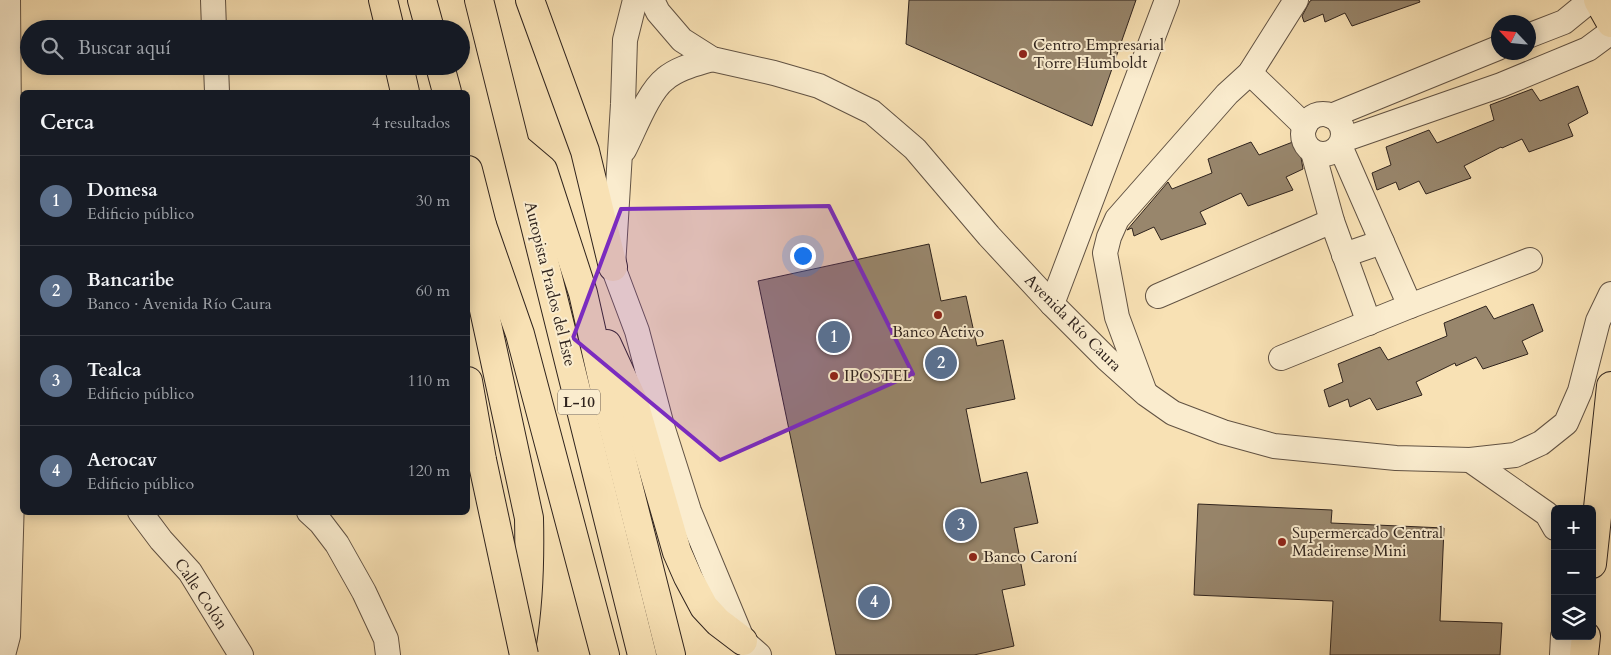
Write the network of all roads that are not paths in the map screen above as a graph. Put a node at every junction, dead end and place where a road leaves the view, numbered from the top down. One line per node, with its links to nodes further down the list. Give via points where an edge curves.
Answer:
1 (8, 0): 54 (street)
2 (213, 0): 13 (street)
3 (383, 0): 14 (main road)
4 (422, 0): 15 (main road)
5 (479, 0): 33 (main road, Autopista Prados del Este / L-10)
6 (530, 0): 42 (main road, via 586,151)
7 (635, 0): 35 (street, via 625,40)
8 (652, 0): 20 (street, Avenida Río Caura, via 682,40)
9 (1167, 0): 46 (street)
10 (1296, 0): 22 (street)
11 (1591, 0): 18 (street, via 1564,22)
12 (1598, 0): 16 (main road)
13 (214, 20)
14 (388, 20)
15 (428, 20)
16 (1611, 23)
17 (1611, 32): 26 (street, via 1588,49)
18 (1536, 33)
19 (1491, 51): 30 (street)
20 (712, 59): 35 (street, via 665,79 654,92); 46 (street, Avenida Río Caura, via 819,86 872,112 915,149)
21 (1494, 60): 26 (street)
22 (1250, 73): 31 (street); 52 (street, via 1227,94 1117,219 1109,237 1106,253 1117,317)
23 (216, 75): 27 (street)
24 (401, 75): 28 (main road)
25 (442, 75): 29 (main road)
26 (1501, 85): 32 (street)
27 (217, 90)
28 (405, 90)
29 (446, 90)
30 (1332, 116): 31 (street, via 1321,114); 32 (street, via 1343,130)
31 (1305, 126): 34 (street, via 1303,136)
32 (1341, 143): 34 (street, via 1333,153); 39 (street)
33 (517, 148): 43 (main road, via 543,170); 68 (main road, Autopista Prados del Este / L-10)
34 (1313, 152): 37 (street)
35 (619, 161): 42 (street)
36 (470, 178): 38 (main road, L-10)
37 (1332, 221): 40 (street); 45 (street)
38 (482, 224): 65 (main road, via 473,259 529,518 527,610); 67 (main road, L-10, via 522,344)
39 (1382, 242): 40 (street); 47 (street)
40 (1344, 255): 48 (street)
41 (1530, 260): 47 (street)
42 (615, 272): 61 (street, via 637,331 689,511)
43 (583, 293): 61 (main road, via 634,403 688,577 704,607); 69 (main road)
44 (1611, 294): 53 (street, Avenida Río Caura, via 1598,321 1580,391 1566,424 1541,443 1515,455)
45 (1158, 296)
46 (1052, 304): 52 (street, Avenida Río Caura)
47 (1410, 306): 48 (street)
48 (1369, 323): 49 (street)
49 (1281, 358)
50 (1611, 386): 58 (main road)
51 (470, 392): 66 (main road, bridge)
52 (1146, 394): 53 (street, Avenida Río Caura, via 1173,413 1222,432 1274,446 1396,458)
53 (1470, 460): 57 (street, via 1547,514)
54 (11, 499): 62 (street, via 8,636)
55 (142, 515): 63 (street, Calle Colón, via 190,572)
56 (312, 515): 64 (street, via 342,552 364,592 386,639)
57 (1551, 521)
58 (1593, 550)
59 (1564, 640): 70 (street)
60 (1586, 640): 71 (main road)
61 (751, 648)
62 (3, 655)
63 (241, 655)
64 (388, 655)
65 (520, 655)
66 (524, 655)
67 (605, 655)
68 (642, 655)
69 (671, 655)
70 (1562, 655)
71 (1584, 655)

